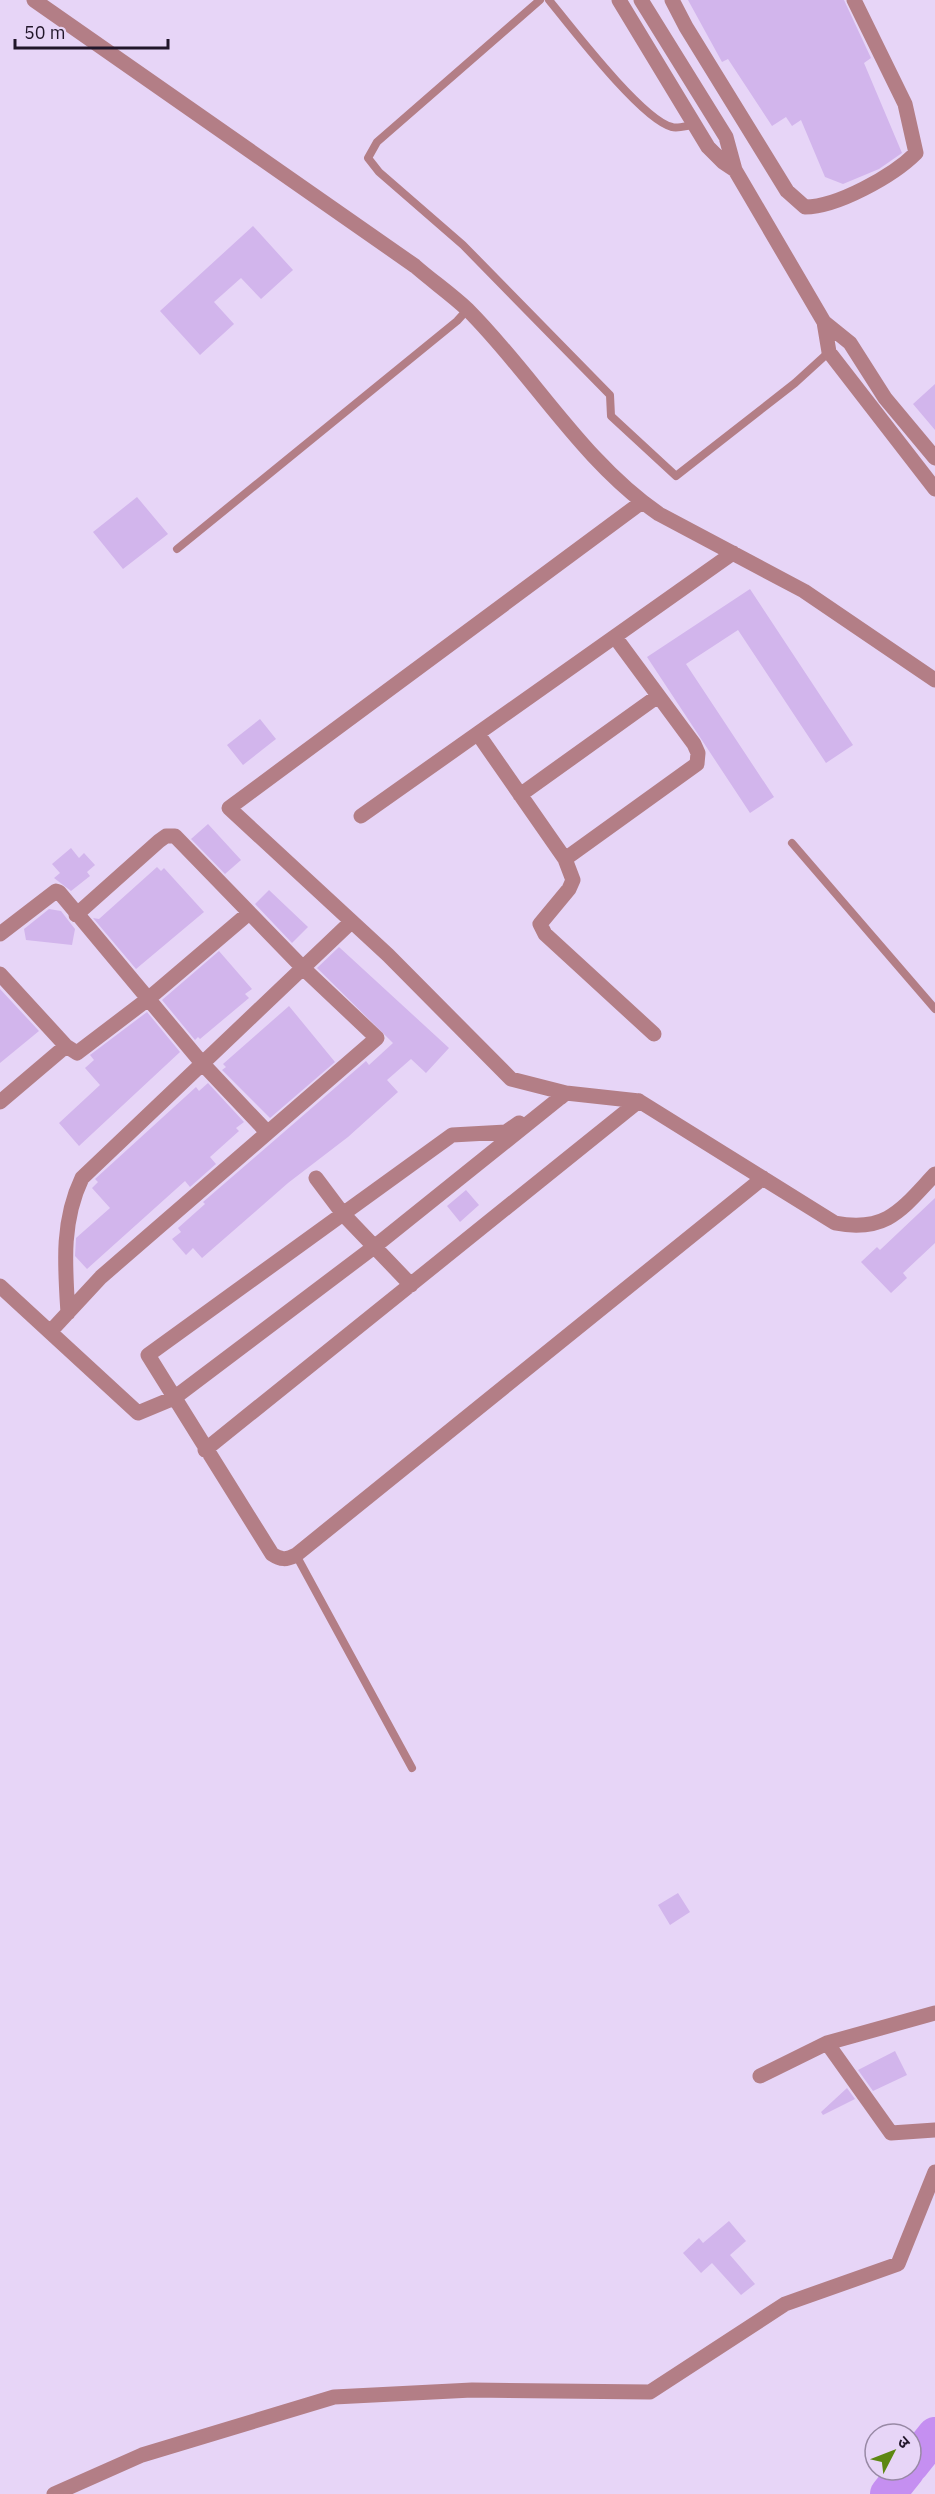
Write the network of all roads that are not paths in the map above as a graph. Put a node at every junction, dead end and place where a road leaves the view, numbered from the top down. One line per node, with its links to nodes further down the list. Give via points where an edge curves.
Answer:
1 (34, 0): 10 (street, via 414,266)
2 (540, 0): 12 (lane, via 377,142 368,158 379,172 463,245 610,395 611,416 676,476)
3 (549, 0): 8 (lane, via 613,78 652,116 672,128)
4 (619, 0): 8 (street)
5 (641, 0): 9 (street, via 726,137)
6 (672, 0): 7 (street, via 786,192 805,207 821,207 866,187 916,153 905,104)
7 (854, 0)
8 (695, 125): 9 (street, via 708,147)
9 (735, 170): 11 (street)
10 (467, 310): 15 (street, via 599,461); 16 (lane)
11 (824, 322): 12 (street); 13 (street, via 850,343 885,398)
12 (829, 352): 14 (street)
13 (935, 458)
14 (935, 489)
15 (642, 502): 17 (street); 28 (street, via 229,808)
16 (177, 549)
17 (733, 553): 18 (street); 19 (street, via 804,591)
18 (615, 637): 20 (street); 21 (street)
19 (932, 672)
20 (658, 696): 22 (street); 25 (street, via 694,744 697,764)
21 (478, 734): 22 (street); 23 (street)
22 (520, 795): 25 (street)
23 (361, 816)
24 (792, 843): 33 (lane)
25 (565, 859): 34 (street, via 573,880 540,924 545,934)
26 (249, 913): 27 (street, via 176,836 166,836); 30 (street); 32 (street)
27 (76, 915): 29 (street, via 57,891); 32 (street)
28 (351, 922): 30 (street); 37 (street, via 511,1079)
29 (0, 934)
30 (303, 968): 36 (street); 40 (street, via 377,1038)
31 (0, 974): 35 (street)
32 (148, 999): 35 (street, via 77,1053); 36 (street)
33 (935, 1009)
34 (654, 1034)
35 (66, 1046): 39 (street)
36 (201, 1062): 40 (street); 48 (street, via 82,1178 67,1222 64,1253)
37 (566, 1093): 38 (street); 44 (street, via 506,1132 452,1135); 45 (street)
38 (639, 1101): 42 (street); 46 (street)
39 (0, 1102)
40 (267, 1132): 48 (street, via 101,1277)
41 (935, 1174): 42 (street, via 884,1221 858,1228 835,1223)
42 (763, 1178): 52 (street)
43 (316, 1179): 44 (street)
44 (343, 1214): 45 (street); 50 (street, via 148,1355)
45 (374, 1246): 46 (street); 50 (street)
46 (411, 1285): 51 (street)
47 (0, 1286): 49 (street)
48 (68, 1312): 49 (street)
49 (50, 1332): 50 (street, via 138,1413)
50 (174, 1398): 51 (street)
51 (205, 1450): 52 (street, via 272,1554 286,1559)
52 (296, 1555): 53 (lane)
53 (412, 1768)
54 (935, 2013): 55 (street)
55 (827, 2043): 56 (street); 57 (street, via 891,2133)
56 (760, 2076)
57 (935, 2130)
58 (935, 2172): 59 (street, via 898,2264 785,2304 650,2392 472,2390 334,2397 142,2455)
59 (54, 2494)

